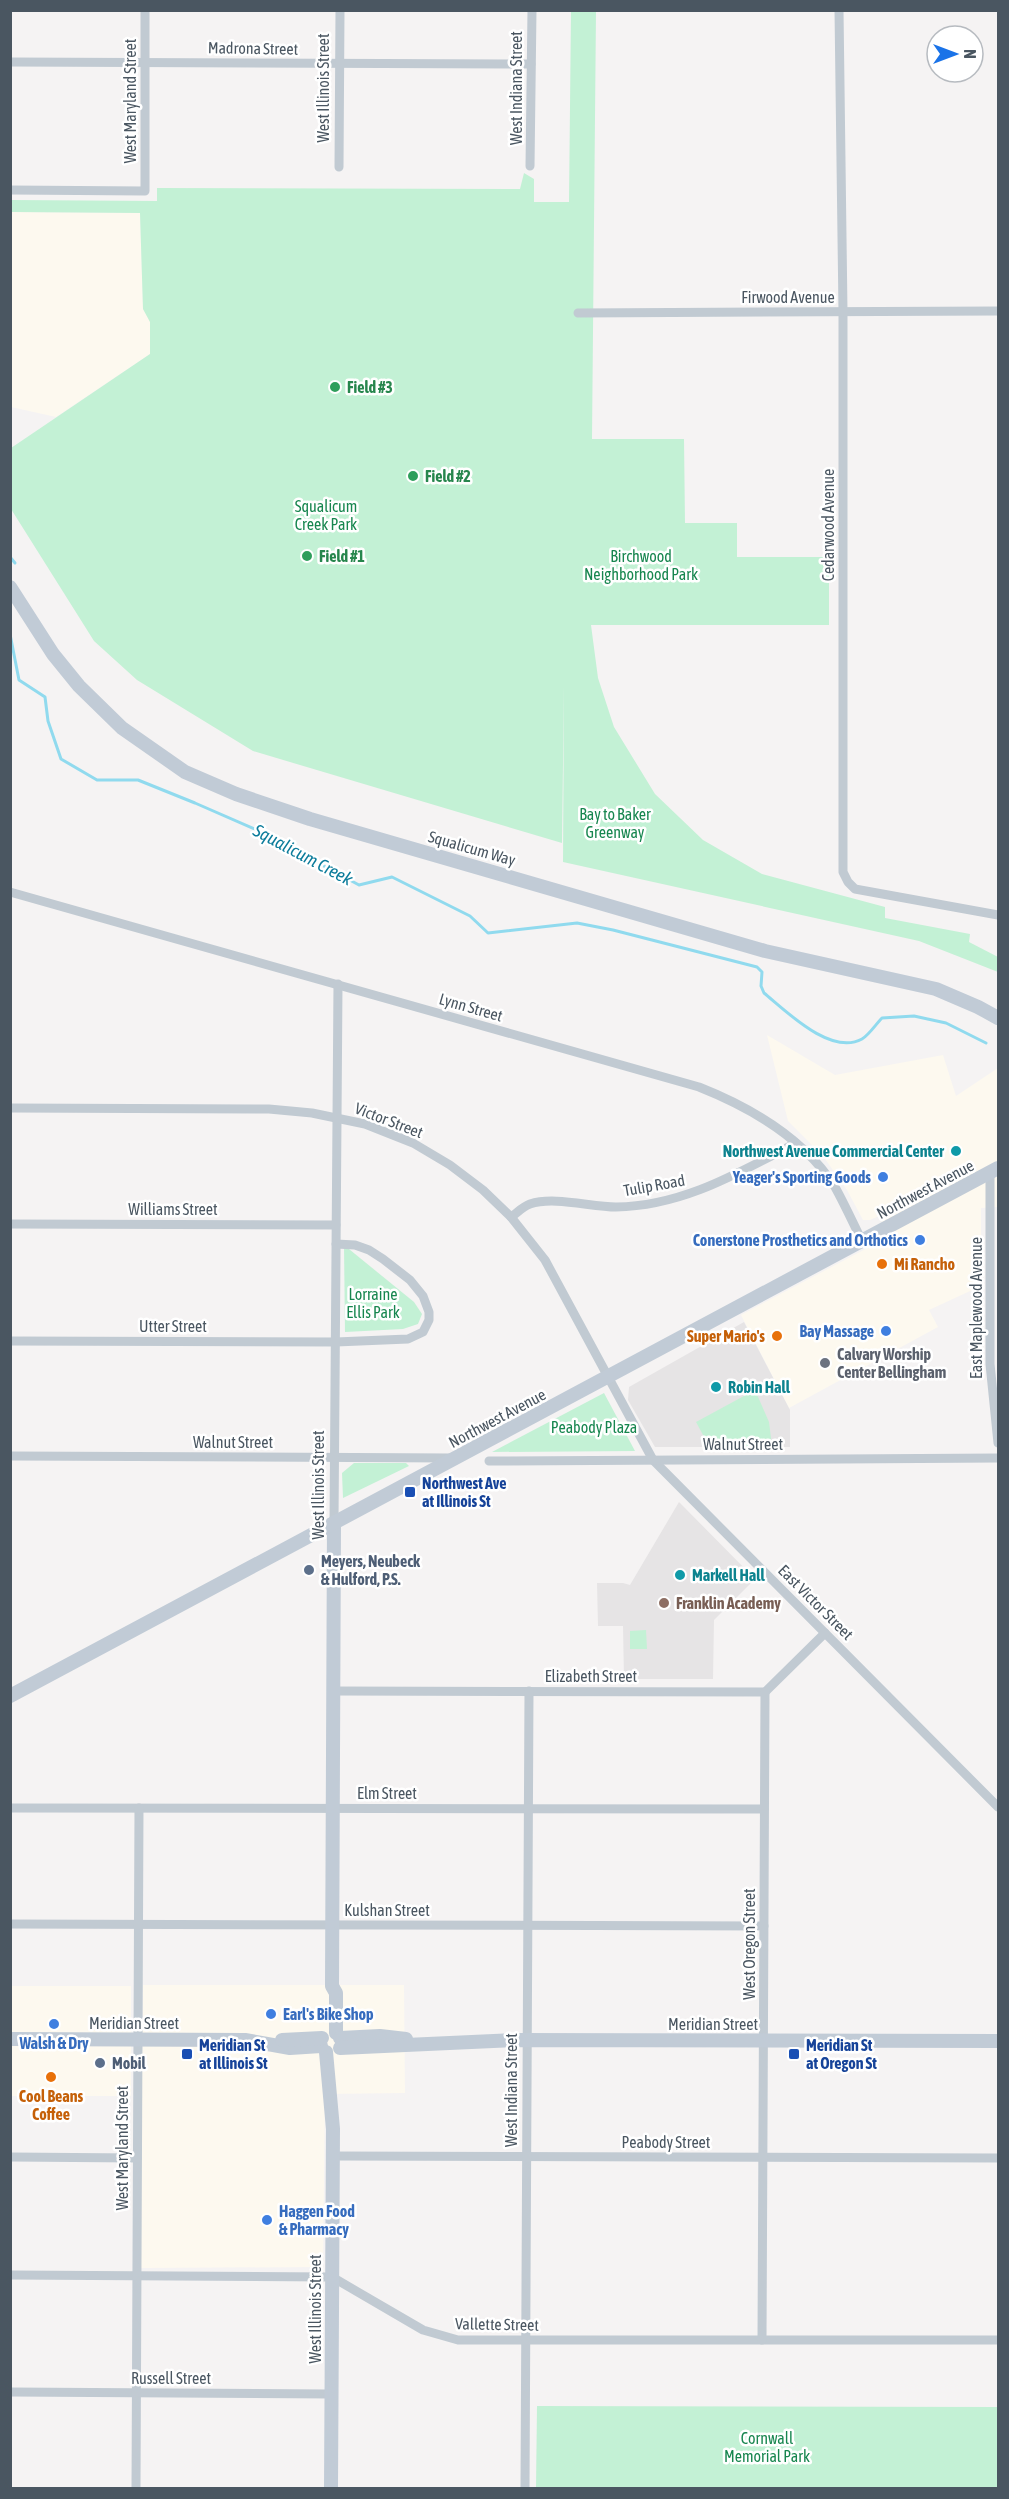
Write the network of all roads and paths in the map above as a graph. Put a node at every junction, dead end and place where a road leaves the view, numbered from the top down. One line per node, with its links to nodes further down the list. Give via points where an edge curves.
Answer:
1 (145, 10): 6 (street, West Maryland Street)
2 (340, 10): 7 (street, West Illinois Street)
3 (531, 10): 8 (street, West Indiana Street)
4 (839, 10): 13 (street, Cedarwood Avenue)
5 (10, 62): 6 (street, Madrona Street)
6 (144, 62): 7 (street, Madrona Street); 11 (street, West Maryland Street, via 145,191)
7 (340, 64): 8 (street, Madrona Street); 10 (street, West Illinois Street)
8 (531, 64): 9 (street, West Indiana Street)
9 (530, 166)
10 (339, 167)
11 (10, 190)
12 (999, 311): 13 (street, Firwood Avenue)
13 (843, 312): 14 (street, Firwood Avenue); 17 (street, Cedarwood Avenue, via 843,872 855,889)
14 (578, 313)
15 (11, 589): 19 (main road, Squalicum Way, via 78,686 122,728 184,772 310,819 765,951 936,989)
16 (10, 892): 18 (street, Lynn Street)
17 (999, 915)
18 (338, 984): 21 (street, West Illinois Street); 22 (street, Lynn Street, via 699,1087 741,1105)
19 (999, 1018)
20 (10, 1107): 21 (street, Victor Street, via 269,1109)
21 (337, 1117): 24 (street, Victor Street, via 365,1124 441,1159); 26 (street, West Illinois Street)
22 (796, 1143): 24 (street, Tulip Road, via 710,1187 681,1197 619,1207 540,1202); 27 (street, Lynn Street, via 829,1180)
23 (994, 1170): 27 (main road, Northwest Avenue); 32 (street, East Maplewood Avenue, via 990,1364)
24 (511, 1217): 31 (street, Victor Street, via 545,1260)
25 (10, 1224): 26 (street, Williams Street)
26 (336, 1225): 28 (street, West Illinois Street)
27 (862, 1241): 31 (main road, Northwest Avenue)
28 (336, 1244): 30 (street, West Illinois Street); 30 (street, Utter Street, via 363,1248 399,1270 423,1296 429,1320 423,1332 414,1338)
29 (10, 1341): 30 (street, Utter Street)
30 (336, 1342): 34 (street, West Illinois Street)
31 (609, 1376): 35 (main road, Northwest Avenue); 37 (street, East Victor Street)
32 (999, 1443)
33 (10, 1456): 34 (street, Walnut Street)
34 (335, 1458): 35 (street, Walnut Street); 39 (street, West Illinois Street)
35 (456, 1458): 39 (main road, Northwest Avenue)
36 (999, 1458): 37 (street, Walnut Street)
37 (653, 1460): 38 (street, Walnut Street); 40 (street, East Victor Street)
38 (489, 1461)
39 (334, 1523): 41 (main road, West Illinois Street); 44 (main road, Northwest Avenue)
40 (825, 1633): 43 (street); 45 (street, East Victor Street)
41 (333, 1691): 42 (street, Elizabeth Street); 48 (main road, West Illinois Street)
42 (529, 1691): 43 (street, Elizabeth Street); 49 (street, West Indiana Street)
43 (765, 1692): 50 (street, West Oregon Street)
44 (10, 1696)
45 (999, 1807)
46 (10, 1808): 47 (street, Elm Street)
47 (139, 1808): 48 (street, Elm Street); 52 (street, West Maryland Street)
48 (333, 1808): 49 (street, Elm Street); 53 (main road, West Illinois Street)
49 (528, 1808): 50 (street, Elm Street); 54 (street, West Indiana Street)
50 (764, 1809): 55 (street, West Oregon Street)
51 (10, 1924): 52 (street, Kulshan Street)
52 (138, 1924): 53 (street, Kulshan Street); 57 (street, West Maryland Street)
53 (332, 1925): 54 (street, Kulshan Street); 61 (main road, West Illinois Street, via 332,1986 328,1992)
54 (527, 1925): 55 (street, Kulshan Street); 58 (street, West Indiana Street)
55 (764, 1926): 59 (street, West Oregon Street)
56 (10, 2039): 57 (main road, Meridian Street)
57 (138, 2039): 61 (main road, Meridian Street); 66 (street, West Maryland Street)
58 (527, 2040): 59 (main road, Meridian Street); 61 (main road, Meridian Street); 64 (street, West Indiana Street)
59 (763, 2040): 60 (main road, Meridian Street); 65 (street, West Oregon Street)
60 (999, 2041)
61 (331, 2043): 62 (main road, West Illinois Street, via 338,2103)
62 (333, 2156): 64 (street, Peabody Street); 70 (main road, West Illinois Street)
63 (10, 2157): 66 (street)
64 (526, 2157): 65 (street, Peabody Street); 71 (street, West Indiana Street)
65 (762, 2157): 67 (street, Peabody Street); 72 (street, West Oregon Street)
66 (137, 2158): 69 (street, West Maryland Street)
67 (999, 2158)
68 (10, 2275): 69 (street, Vallette Street)
69 (137, 2276): 70 (street, Vallette Street); 75 (street, West Maryland Street)
70 (332, 2277): 71 (street, Vallette Street, via 432,2334 458,2340); 76 (main road, West Illinois Street)
71 (525, 2340): 72 (street, Vallette Street); 79 (street, West Indiana Street)
72 (762, 2340): 73 (street, Vallette Street)
73 (999, 2340)
74 (10, 2392): 75 (street, Russell Street)
75 (136, 2393): 76 (street, Russell Street); 77 (street, West Maryland Street)
76 (331, 2394): 78 (main road, West Illinois Street)
77 (136, 2488)
78 (331, 2488)
79 (525, 2488)

